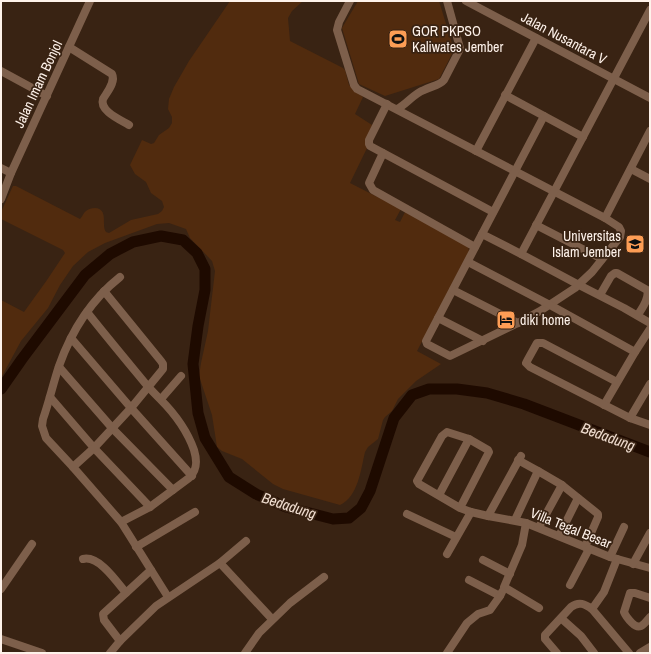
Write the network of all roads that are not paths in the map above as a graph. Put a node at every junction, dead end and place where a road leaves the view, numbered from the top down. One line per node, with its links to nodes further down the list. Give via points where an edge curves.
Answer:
1 (90, 1): 7 (street, Jalan Imam Bonjol)
2 (350, 1): 13 (street, via 337,30 354,85)
3 (447, 1): 14 (street, via 459,51 441,83 419,92)
4 (466, 1): 6 (street, Jalan Nusantara V)
5 (650, 10): 9 (street)
6 (536, 38): 9 (street, Jalan Nusantara V); 11 (street)
7 (69, 47): 10 (street, Jalan Imam Bonjol); 16 (street, via 112,74 113,81 103,99 103,106 108,112)
8 (1, 71): 10 (street)
9 (613, 79): 12 (street, Jalan Nusantara V); 18 (street)
10 (47, 96): 24 (street, Jalan Imam Bonjol)
11 (505, 96): 15 (street); 19 (street)
12 (650, 98)
13 (387, 104): 14 (street); 20 (street, via 368,142)
14 (397, 109): 19 (street)
15 (544, 116): 18 (street); 23 (street)
16 (130, 125)
17 (650, 131): 22 (street)
18 (583, 137): 26 (street)
19 (476, 151): 23 (street)
20 (383, 154): 28 (street); 32 (street, via 369,183 373,190)
21 (1, 168): 24 (street)
22 (630, 169): 25 (street); 29 (street)
23 (514, 172): 26 (street); 28 (street)
24 (11, 173): 27 (street, Jalan Imam Bonjol)
25 (650, 179)
26 (554, 192): 29 (street); 30 (street)
27 (1, 199)
28 (493, 212): 31 (street)
29 (605, 218): 34 (street, via 621,231 620,237)
30 (536, 225): 33 (street); 34 (street)
31 (482, 234): 32 (street); 33 (street)
32 (475, 247): 35 (street)
33 (521, 254): 37 (street)
34 (602, 259): 37 (street)
35 (468, 262): 38 (street); 41 (street)
36 (120, 277): 39 (street)
37 (579, 285): 40 (street); 41 (street)
38 (452, 290): 44 (street); 45 (street)
39 (104, 291): 42 (street); 55 (street, via 163,364 163,369)
40 (600, 294): 43 (street); 43 (street, via 617,273 647,290 648,297)
41 (550, 305): 45 (street); 50 (street)
42 (87, 312): 48 (street); 55 (street)
43 (638, 315): 46 (street)
44 (438, 318): 49 (street); 49 (street, via 426,342 447,355 453,355)
45 (518, 323): 49 (street)
46 (650, 323)
47 (650, 329): 50 (street)
48 (71, 338): 51 (street); 59 (street)
49 (483, 340)
50 (635, 352): 53 (street)
51 (59, 366): 56 (street); 62 (street)
52 (181, 376): 57 (street)
53 (617, 382): 58 (street); 58 (street, via 543,343 537,343 533,350 526,363 530,367)
54 (650, 384): 60 (street)
55 (148, 387): 57 (street); 59 (street)
56 (50, 397): 64 (street); 65 (street, via 43,419 43,432)
57 (161, 399): 67 (street, via 183,425 191,441 197,462)
58 (604, 405): 60 (street)
59 (131, 408): 62 (street); 67 (street)
60 (630, 418): 61 (street)
61 (650, 425)
62 (113, 429): 64 (street); 69 (street)
63 (468, 439): 70 (street); 70 (street, Villa Tegal Besar, via 450,432 444,434 417,481); 73 (street, via 488,450 489,454)
64 (94, 448): 65 (street); 72 (street)
65 (73, 467): 79 (street)
66 (538, 471): 68 (street); 77 (street, via 520,458); 78 (street)
67 (192, 476): 69 (street)
68 (562, 485): 71 (street); 81 (street)
69 (173, 490): 72 (street)
70 (439, 495): 73 (street, Villa Tegal Besar)
71 (578, 498): 84 (street); 89 (street, via 598,514)
72 (150, 507): 79 (street)
73 (460, 508): 75 (street, Villa Tegal Besar)
74 (195, 512): 88 (street)
75 (471, 512): 77 (street, Villa Tegal Besar); 85 (street)
76 (407, 514): 85 (street)
77 (488, 516): 78 (street, Villa Tegal Besar)
78 (515, 520): 80 (street, Villa Tegal Besar)
79 (121, 522): 88 (street)
80 (526, 523): 81 (street, Villa Tegal Besar); 98 (street, via 522,545)
81 (539, 527): 84 (street, Villa Tegal Besar)
82 (624, 527): 91 (street)
83 (650, 533): 95 (street)
84 (559, 536): 89 (street, Villa Tegal Besar)
85 (456, 537): 90 (street)
86 (246, 541): 94 (street)
87 (32, 544): 103 (street)
88 (136, 547): 97 (street)
89 (587, 548): 91 (street, Villa Tegal Besar); 101 (street)
90 (447, 554)
91 (614, 558): 95 (street, Villa Tegal Besar); 109 (street, via 604,592)
92 (83, 559): 104 (street, via 98,562)
93 (482, 560): 98 (street)
94 (220, 563): 106 (street); 111 (street)
95 (633, 564): 96 (street, Villa Tegal Besar)
96 (650, 568)
97 (150, 570): 104 (street); 106 (street)
98 (510, 574): 102 (street)
99 (324, 577): 111 (street)
100 (469, 580): 105 (street)
101 (570, 585)
102 (504, 587): 105 (street); 108 (street)
103 (1, 589)
104 (126, 593): 114 (street, via 103,616)
105 (500, 596): 119 (street, via 490,610 478,614 467,623)
106 (168, 597): 114 (street, via 141,619)
107 (650, 598): 110 (street, via 630,593 624,612 635,626 639,627)
108 (539, 608)
109 (592, 609): 112 (street, via 585,604 575,604); 122 (street)
110 (650, 617)
111 (272, 619): 118 (street, via 255,637)
112 (562, 619): 120 (street, via 545,637); 121 (street, via 581,636)
113 (1, 639): 116 (street)
114 (120, 641): 117 (street)
115 (650, 647): 123 (street)
116 (42, 653)
117 (110, 653)
118 (245, 653)
119 (447, 653)
120 (557, 653)
121 (594, 653)
122 (629, 653)
123 (640, 653)

